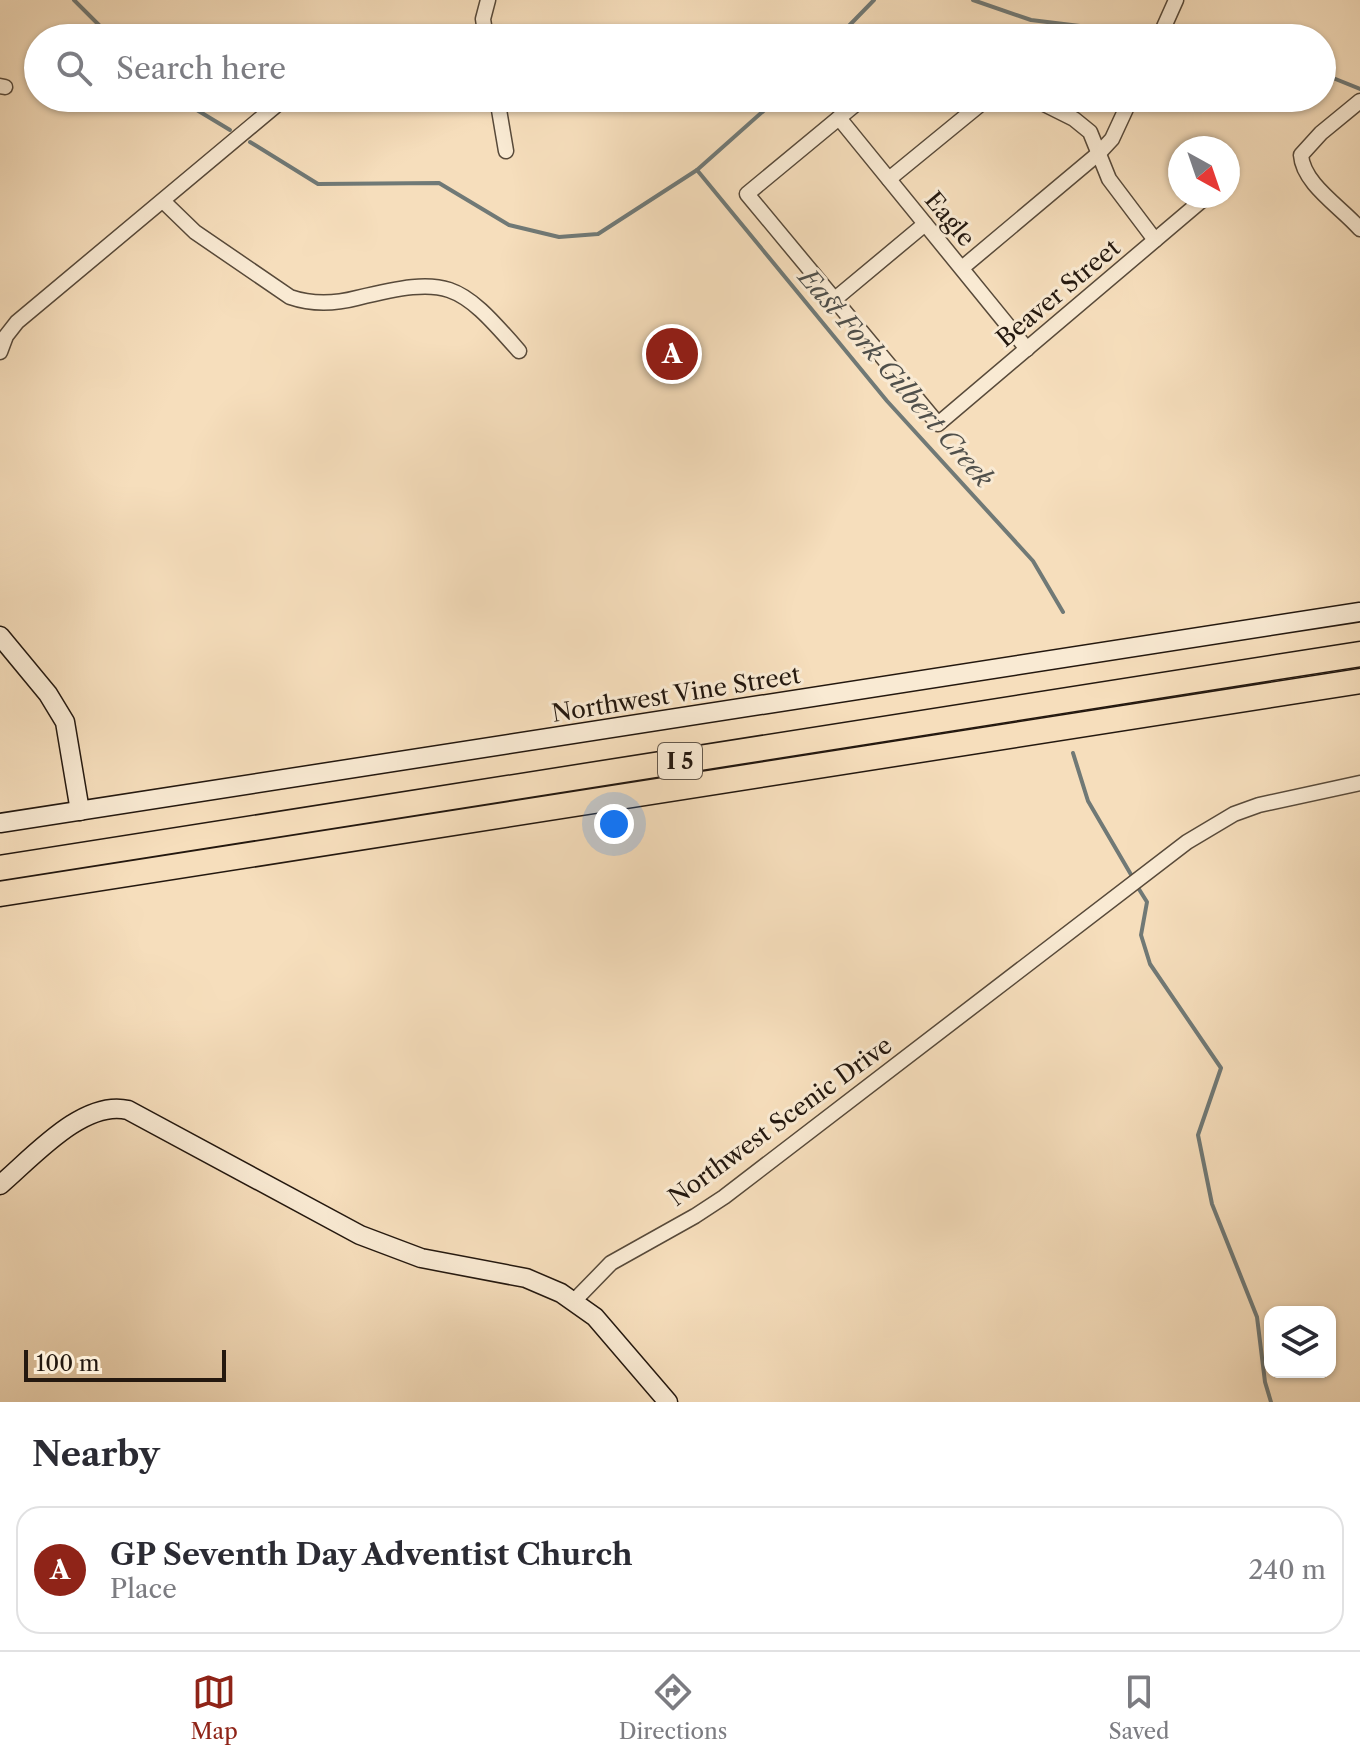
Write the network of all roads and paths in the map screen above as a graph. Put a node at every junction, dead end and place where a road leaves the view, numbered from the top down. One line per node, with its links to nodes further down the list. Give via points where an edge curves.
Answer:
1 (488, 0): 3 (street)
2 (1176, 0): 4 (street)
3 (484, 24)
4 (1165, 24)
5 (1360, 101): 19 (street, via 1301,155 1308,177)
6 (268, 112): 16 (street)
7 (499, 112): 13 (street)
8 (846, 112): 12 (street)
9 (971, 112): 15 (street)
10 (1058, 112): 14 (street, via 1090,132)
11 (1125, 112): 14 (street)
12 (839, 118): 15 (street, Eagle); 22 (street, via 747,194)
13 (506, 151)
14 (1099, 153): 20 (street, via 1109,179); 21 (street)
15 (889, 179): 18 (street, Eagle)
16 (163, 201): 24 (street, via 195,232 290,297 321,304 403,287 440,287 469,299); 25 (street, via 17,322)
17 (1193, 208): 20 (street, Beaver Street)
18 (925, 224): 21 (street, Eagle); 22 (street)
19 (1360, 229)
20 (1155, 240): 23 (street, Beaver Street)
21 (962, 268): 23 (street, Eagle)
22 (835, 299): 23 (street, Beaver Street, via 938,424)
23 (1027, 349)
24 (519, 351)
25 (0, 352)
26 (1360, 612): 31 (street, Northwest Vine Street)
27 (0, 636): 31 (street, via 65,722)
28 (1360, 654): 33 (highway, I 5)
29 (1360, 681): 34 (highway, I 5)
30 (1360, 783): 36 (street, Northwest Scenic Drive, via 1259,805 1187,842 724,1197 611,1263)
31 (80, 811): 32 (street, Northwest Vine Street)
32 (0, 823)
33 (0, 868)
34 (0, 894)
35 (0, 1185): 36 (street, via 78,1120 115,1107 146,1118 360,1235 421,1258 538,1282)
36 (574, 1301): 37 (street, via 595,1317)
37 (668, 1402)

